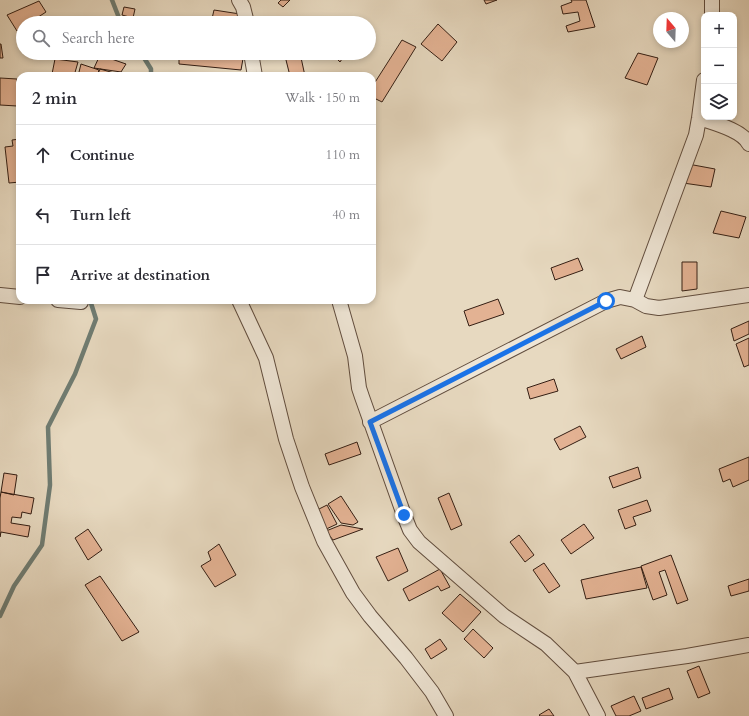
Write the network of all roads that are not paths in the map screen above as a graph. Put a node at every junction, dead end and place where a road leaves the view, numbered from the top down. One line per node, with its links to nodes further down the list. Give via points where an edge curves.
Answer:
1 (239, 0): 4 (street)
2 (712, 0): 3 (street)
3 (712, 12)
4 (245, 16)
5 (252, 60): 6 (street)
6 (254, 72)
7 (703, 84): 8 (street)
8 (699, 118): 9 (street, via 739,133); 13 (street, via 696,135)
9 (749, 144)
10 (0, 295): 12 (street)
11 (749, 296): 13 (street, via 659,308 646,306)
12 (16, 297)
13 (635, 300): 16 (street, via 620,297 606,301)
14 (241, 304): 19 (street, via 266,358 286,439 299,480 324,541 353,593 432,692)
15 (340, 304): 16 (street, via 356,356 359,388)
16 (370, 422): 18 (street, via 410,530 419,542 504,616 546,644)
17 (749, 645): 18 (street)
18 (575, 672): 20 (street)
19 (446, 716)
20 (598, 716)

